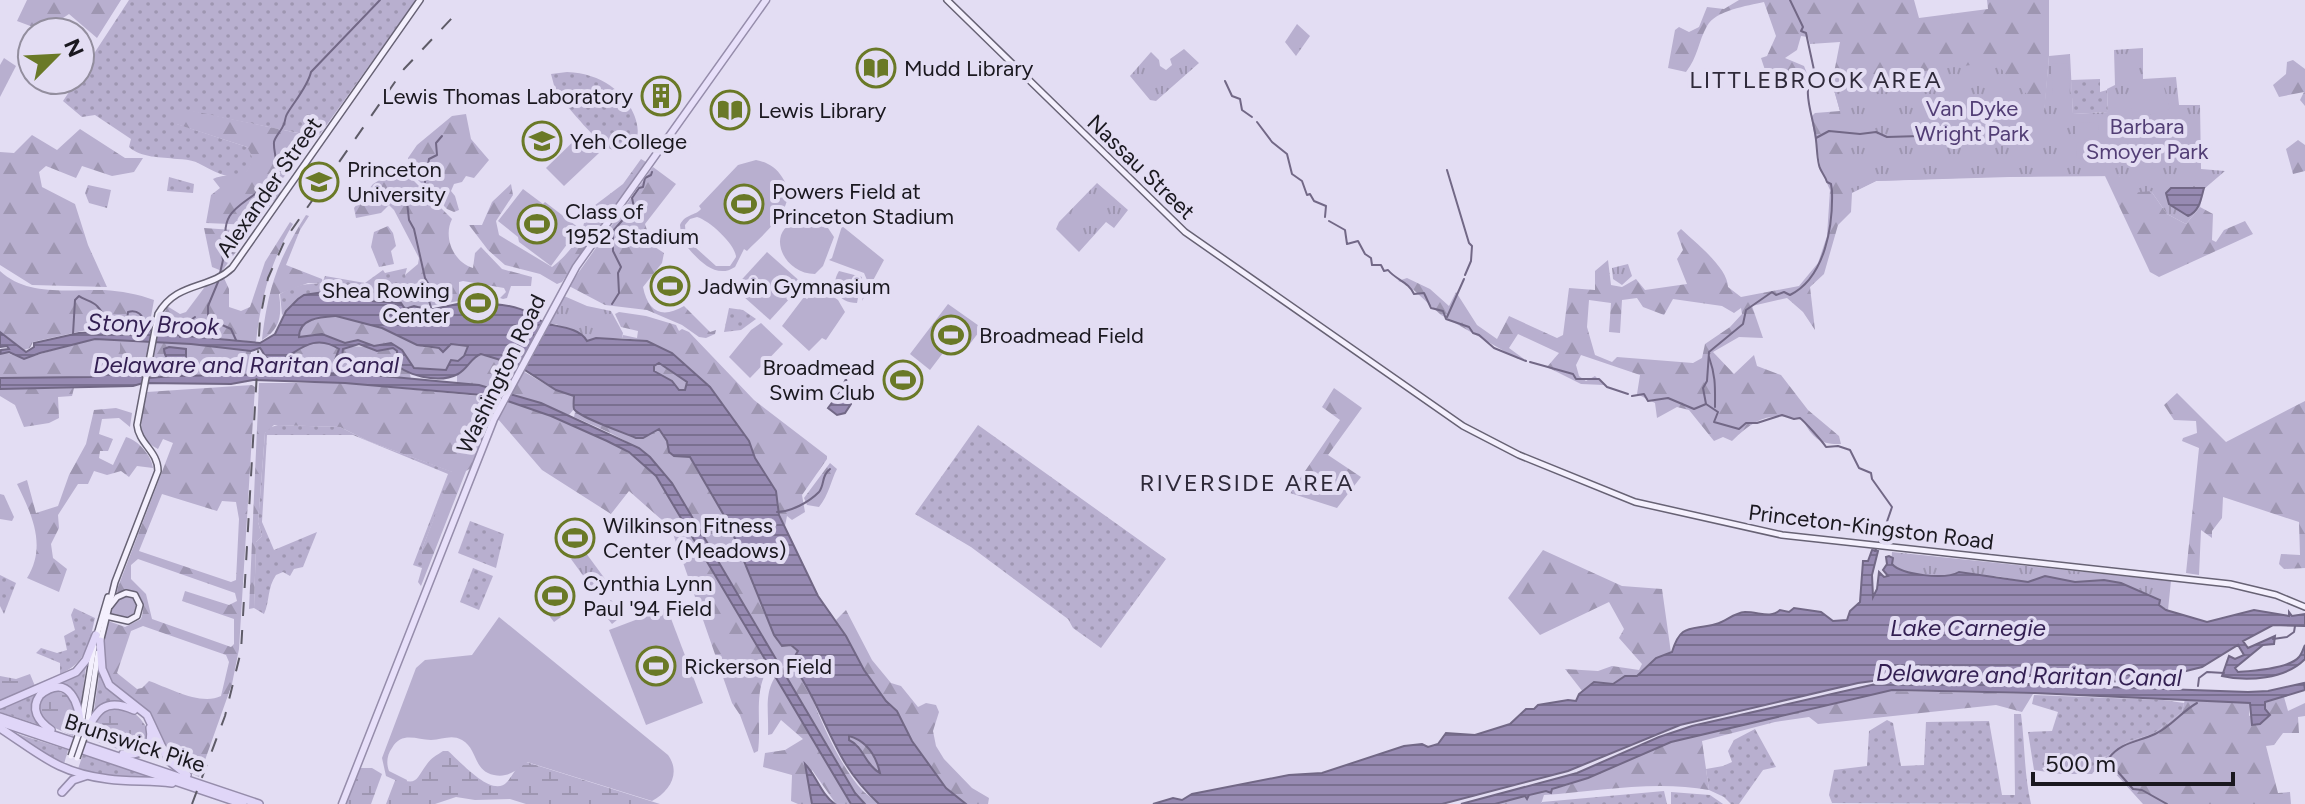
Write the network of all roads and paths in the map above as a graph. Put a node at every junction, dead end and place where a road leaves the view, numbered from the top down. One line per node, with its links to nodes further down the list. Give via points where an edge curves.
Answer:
1 (420, 0): 5 (main road, Alexander Street, via 234,266 182,290 160,312 137,429 156,457 158,471)
2 (766, 0): 20 (main road, Washington Road, via 602,229 519,369)
3 (947, 0): 4 (main road, Nassau Street, via 1177,226)
4 (1332, 334): 6 (main road, Princeton-Kingston Road, via 1476,434 1635,502 1752,530 2230,584)
5 (115, 582): 7 (main road); 8 (main road)
6 (2305, 607)
7 (106, 613): 7 (main road, via 126,593 140,603 138,614 128,621); 8 (main road)
8 (98, 638): 9 (highway, via 76,672); 11 (main road); 16 (highway, via 109,685 147,715 170,762)
9 (0, 705)
10 (0, 722): 12 (highway, Brunswick Pike); 14 (highway, via 36,755); 16 (highway, Brunswick Pike)
11 (81, 732): 12 (highway, via 79,707 70,692 54,688 38,697 40,722); 13 (highway, via 111,705 131,708 147,722 151,737 143,751); 14 (main road, bridge)
12 (71, 740): 13 (highway, Brunswick Pike)
13 (104, 751): 16 (highway, Brunswick Pike)
14 (69, 770): 15 (highway)
15 (87, 776): 16 (highway); 17 (highway, via 73,780)
16 (210, 789): 18 (highway, Brunswick Pike); 19 (highway, Brunswick Pike)
17 (62, 792)
18 (243, 804)
19 (259, 804)
20 (342, 804)

